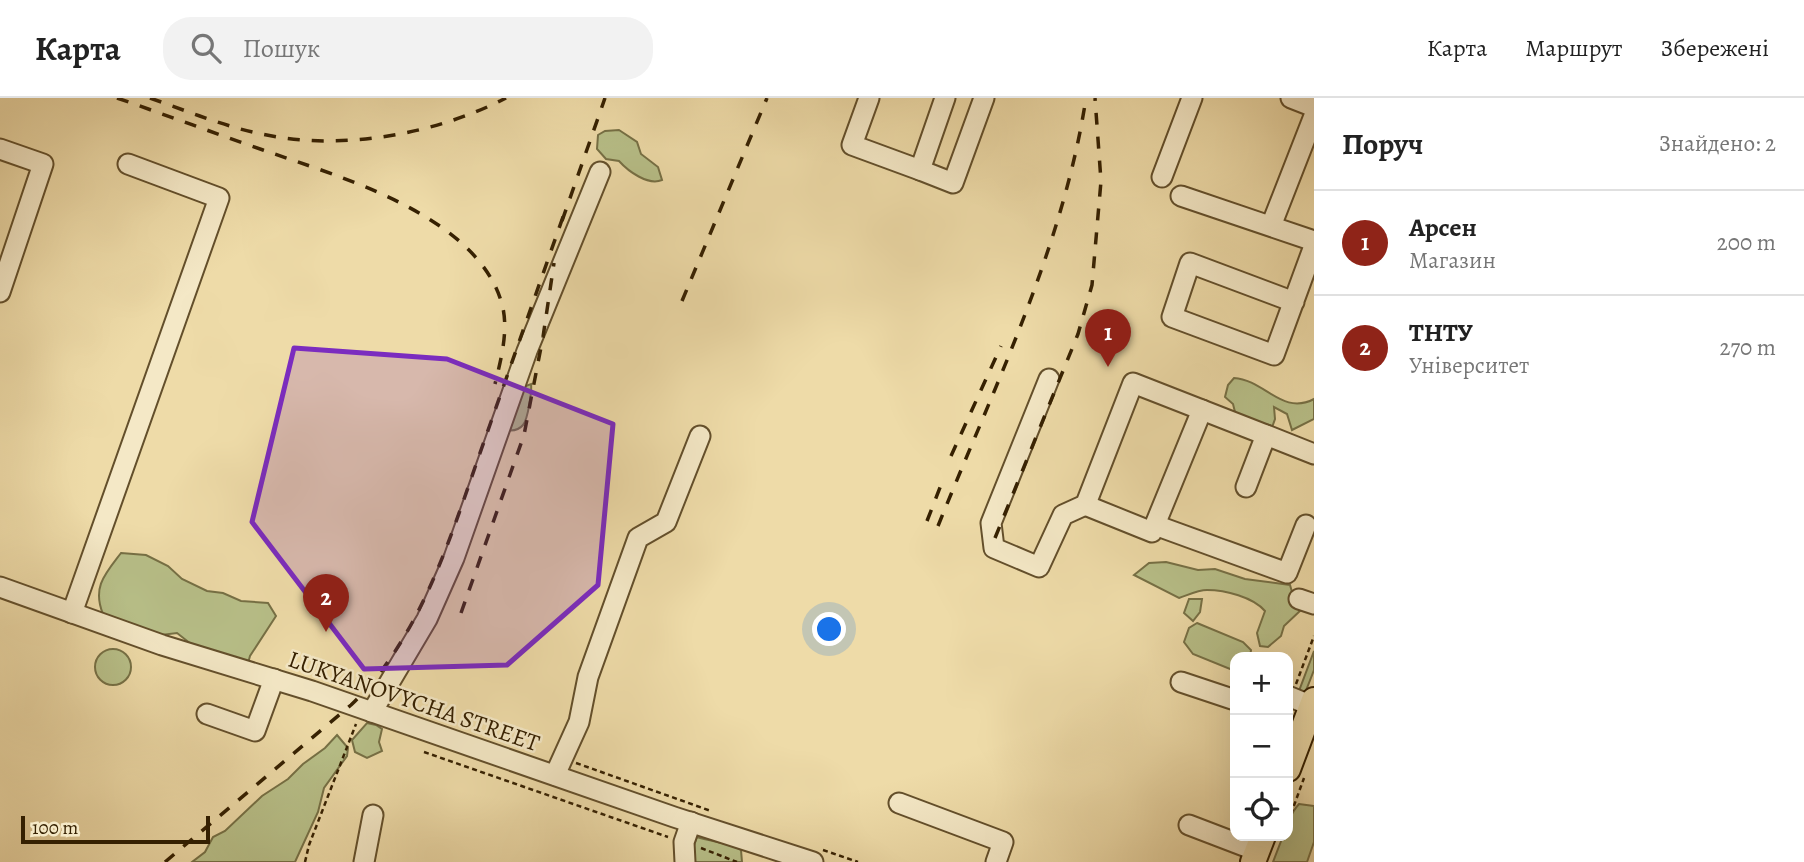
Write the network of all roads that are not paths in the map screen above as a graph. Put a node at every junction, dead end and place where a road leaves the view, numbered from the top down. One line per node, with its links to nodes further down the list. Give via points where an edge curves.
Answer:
1 (869, 98): 10 (street, via 852,145)
2 (945, 98): 10 (street)
3 (984, 98): 10 (street, via 953,183)
4 (1192, 98): 12 (street)
5 (1291, 98): 6 (street)
6 (1314, 107)
7 (1314, 116): 14 (street)
8 (0, 149): 16 (street, via 43,164)
9 (128, 164): 28 (street, via 219,198)
10 (920, 170)
11 (600, 172): 33 (street, via 527,351 454,558 427,619)
12 (1162, 177)
13 (1181, 196): 14 (street)
14 (1271, 226): 15 (street)
15 (1314, 244): 17 (street)
16 (0, 292)
17 (1294, 302): 17 (street, via 1274,355 1172,317 1190,263)
18 (1049, 379): 24 (street, via 991,523 994,548 1039,567 1063,515)
19 (1202, 410): 20 (street); 24 (street, via 1133,383); 25 (street)
20 (1266, 435): 22 (street); 23 (street)
21 (700, 436): 35 (street, via 666,522 638,538 588,677 579,722)
22 (1314, 454)
23 (1246, 487)
24 (1085, 505): 25 (street, via 1152,532)
25 (1155, 524): 26 (street, via 1287,573)
26 (1306, 525)
27 (0, 587): 28 (street, LUKYANOVYCHA STREET)
28 (72, 613): 29 (street, LUKYANOVYCHA STREET)
29 (274, 679): 33 (street, LUKYANOVYCHA STREET); 34 (street, via 255,732)
30 (1181, 682): 31 (street)
31 (1230, 698)
32 (1304, 708): 36 (main road)
33 (368, 710): 35 (street, LUKYANOVYCHA STREET)
34 (207, 714)
35 (559, 767): 39 (street, LUKYANOVYCHA STREET)
36 (1296, 773)
37 (899, 803): 45 (street, via 1003,842)
38 (373, 815): 44 (street)
39 (691, 822): 42 (street); 43 (street, LUKYANOVYCHA STREET)
40 (1189, 825): 41 (street)
41 (1257, 850)
42 (685, 852)
43 (816, 855)
44 (364, 862)
45 (996, 862)

